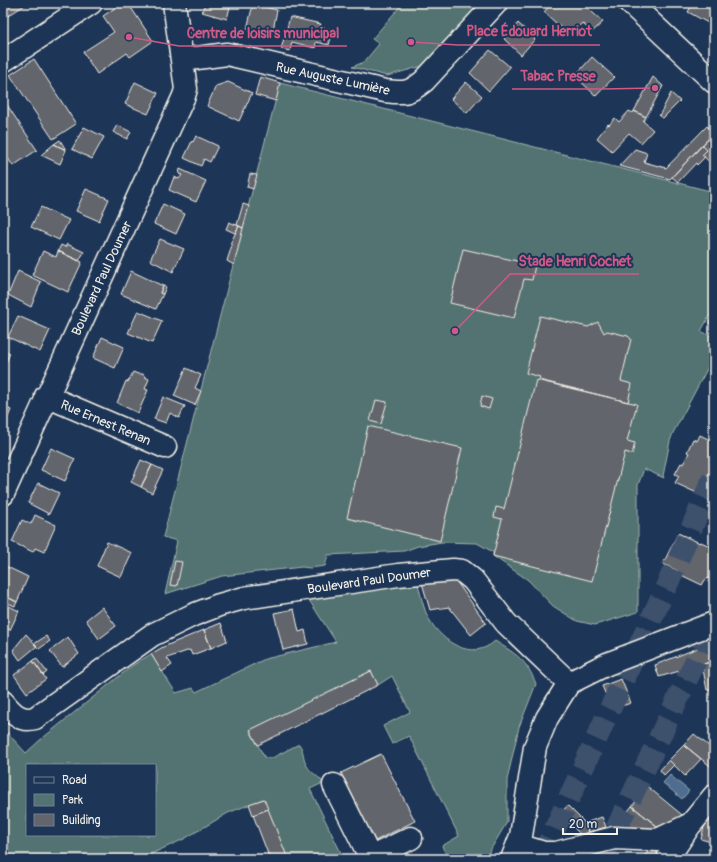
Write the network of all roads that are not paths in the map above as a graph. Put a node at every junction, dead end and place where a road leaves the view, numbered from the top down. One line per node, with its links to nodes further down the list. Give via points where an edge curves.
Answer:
1 (91, 3): 6 (street)
2 (174, 3): 5 (street, Boulevard Paul Doumer)
3 (496, 3): 5 (street, Rue Auguste Lumière, via 424,81 414,89 401,92 385,91 227,54)
4 (630, 3): 7 (street)
5 (182, 60): 8 (street, Boulevard Paul Doumer, via 186,88 184,96)
6 (3, 61)
7 (714, 82)
8 (46, 396): 9 (street, Rue Ernest Renan); 10 (street, Boulevard Paul Doumer)
9 (165, 447)
10 (3, 492)
11 (714, 623): 12 (street, via 607,664)
12 (569, 683): 13 (street, Boulevard Paul Doumer, via 506,623 472,580 462,571 453,570 398,575 244,598 219,605 152,635 36,718 21,718 13,714); 18 (street, via 547,718 535,747 524,822)
13 (3, 702)
14 (334, 785): 20 (street)
15 (714, 796): 16 (street)
16 (691, 824): 19 (street, via 658,840 614,838); 21 (street)
17 (411, 838): 20 (street)
18 (515, 852): 19 (street)
19 (555, 856)
20 (370, 858)
21 (669, 859)

